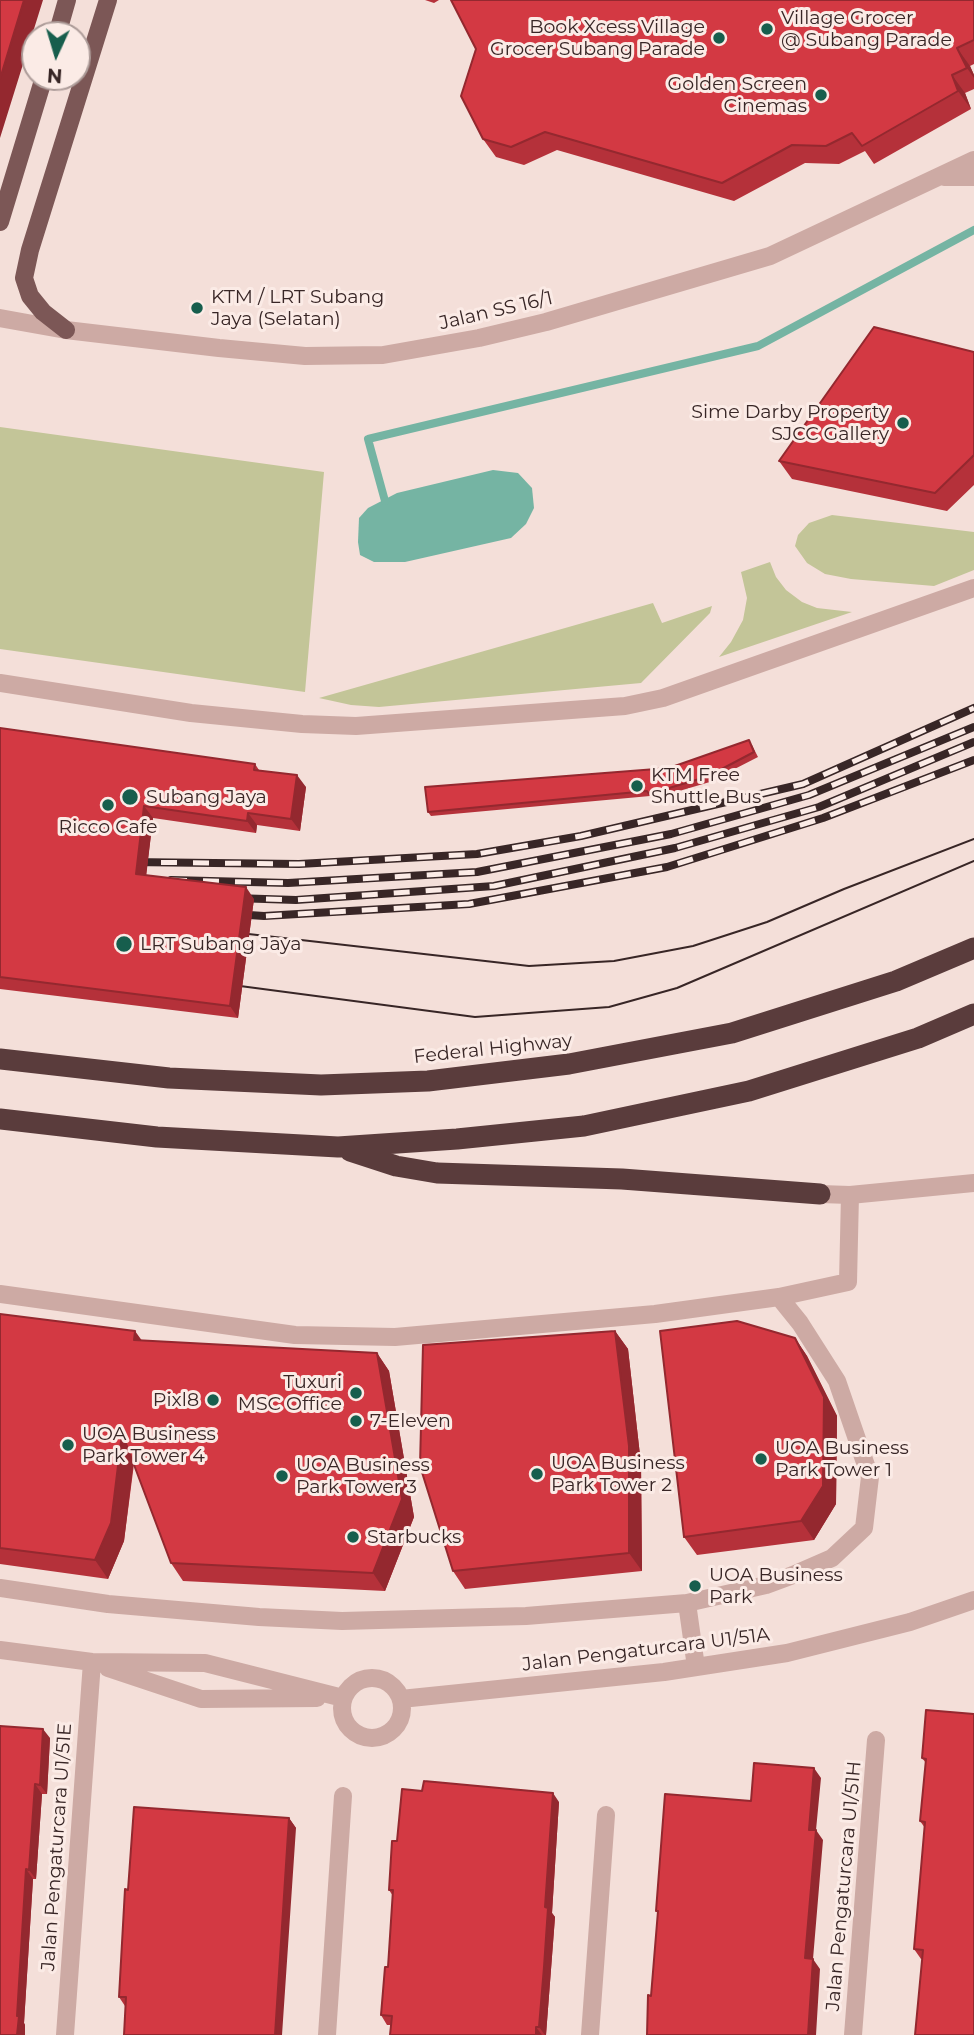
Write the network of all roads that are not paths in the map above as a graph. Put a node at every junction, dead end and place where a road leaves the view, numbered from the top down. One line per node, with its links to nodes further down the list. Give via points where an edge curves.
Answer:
1 (68, 0): 3 (main road)
2 (108, 0): 10 (main road, via 24,278 36,304)
3 (61, 21)
4 (40, 91): 8 (main road)
5 (974, 160): 7 (street, Jalan SS 16/1)
6 (974, 177): 7 (street)
7 (934, 178): 10 (street, Jalan SS 16/1, via 770,256 546,322 383,355 305,356)
8 (0, 222)
9 (0, 318): 10 (street, Jalan SS 16/1)
10 (66, 330)
11 (974, 588): 12 (street, via 663,698 625,706 316,725 191,713)
12 (0, 683)
13 (974, 948): 15 (highway, Federal Highway, via 896,981 732,1034 569,1064 428,1081 321,1085 169,1077)
14 (974, 1014): 17 (highway, via 918,1038 724,1097 584,1126)
15 (0, 1059)
16 (0, 1119): 17 (highway, via 157,1137)
17 (338, 1147): 19 (highway, via 437,1173 622,1179)
18 (974, 1183): 20 (street)
19 (820, 1194): 20 (street)
20 (850, 1195): 22 (street, via 848,1282)
21 (0, 1294): 22 (street, via 295,1335 396,1336 655,1314)
22 (779, 1297): 25 (street, via 836,1381 870,1477 864,1528 832,1558 793,1575)
23 (0, 1588): 25 (street, via 121,1605 342,1621 526,1616)
24 (974, 1600): 28 (street, Jalan Pengaturcara U1/51A, via 910,1622 787,1653)
25 (687, 1603): 28 (street)
26 (0, 1650): 27 (street)
27 (92, 1662): 29 (street, via 205,1663); 29 (street, via 201,1699); 34 (street, Jalan Pengaturcara U1/51E)
28 (696, 1667): 30 (street, Jalan Pengaturcara U1/51A)
29 (343, 1698): 30 (street, via 355,1683 373,1677 390,1684); 30 (street, via 343,1718 349,1727 357,1734 377,1738 396,1727)
30 (401, 1699)
31 (876, 1740): 37 (street, Jalan Pengaturcara U1/51H)
32 (343, 1796): 35 (street)
33 (606, 1815): 36 (street)
34 (65, 2035)
35 (327, 2035)
36 (590, 2035)
37 (853, 2035)

